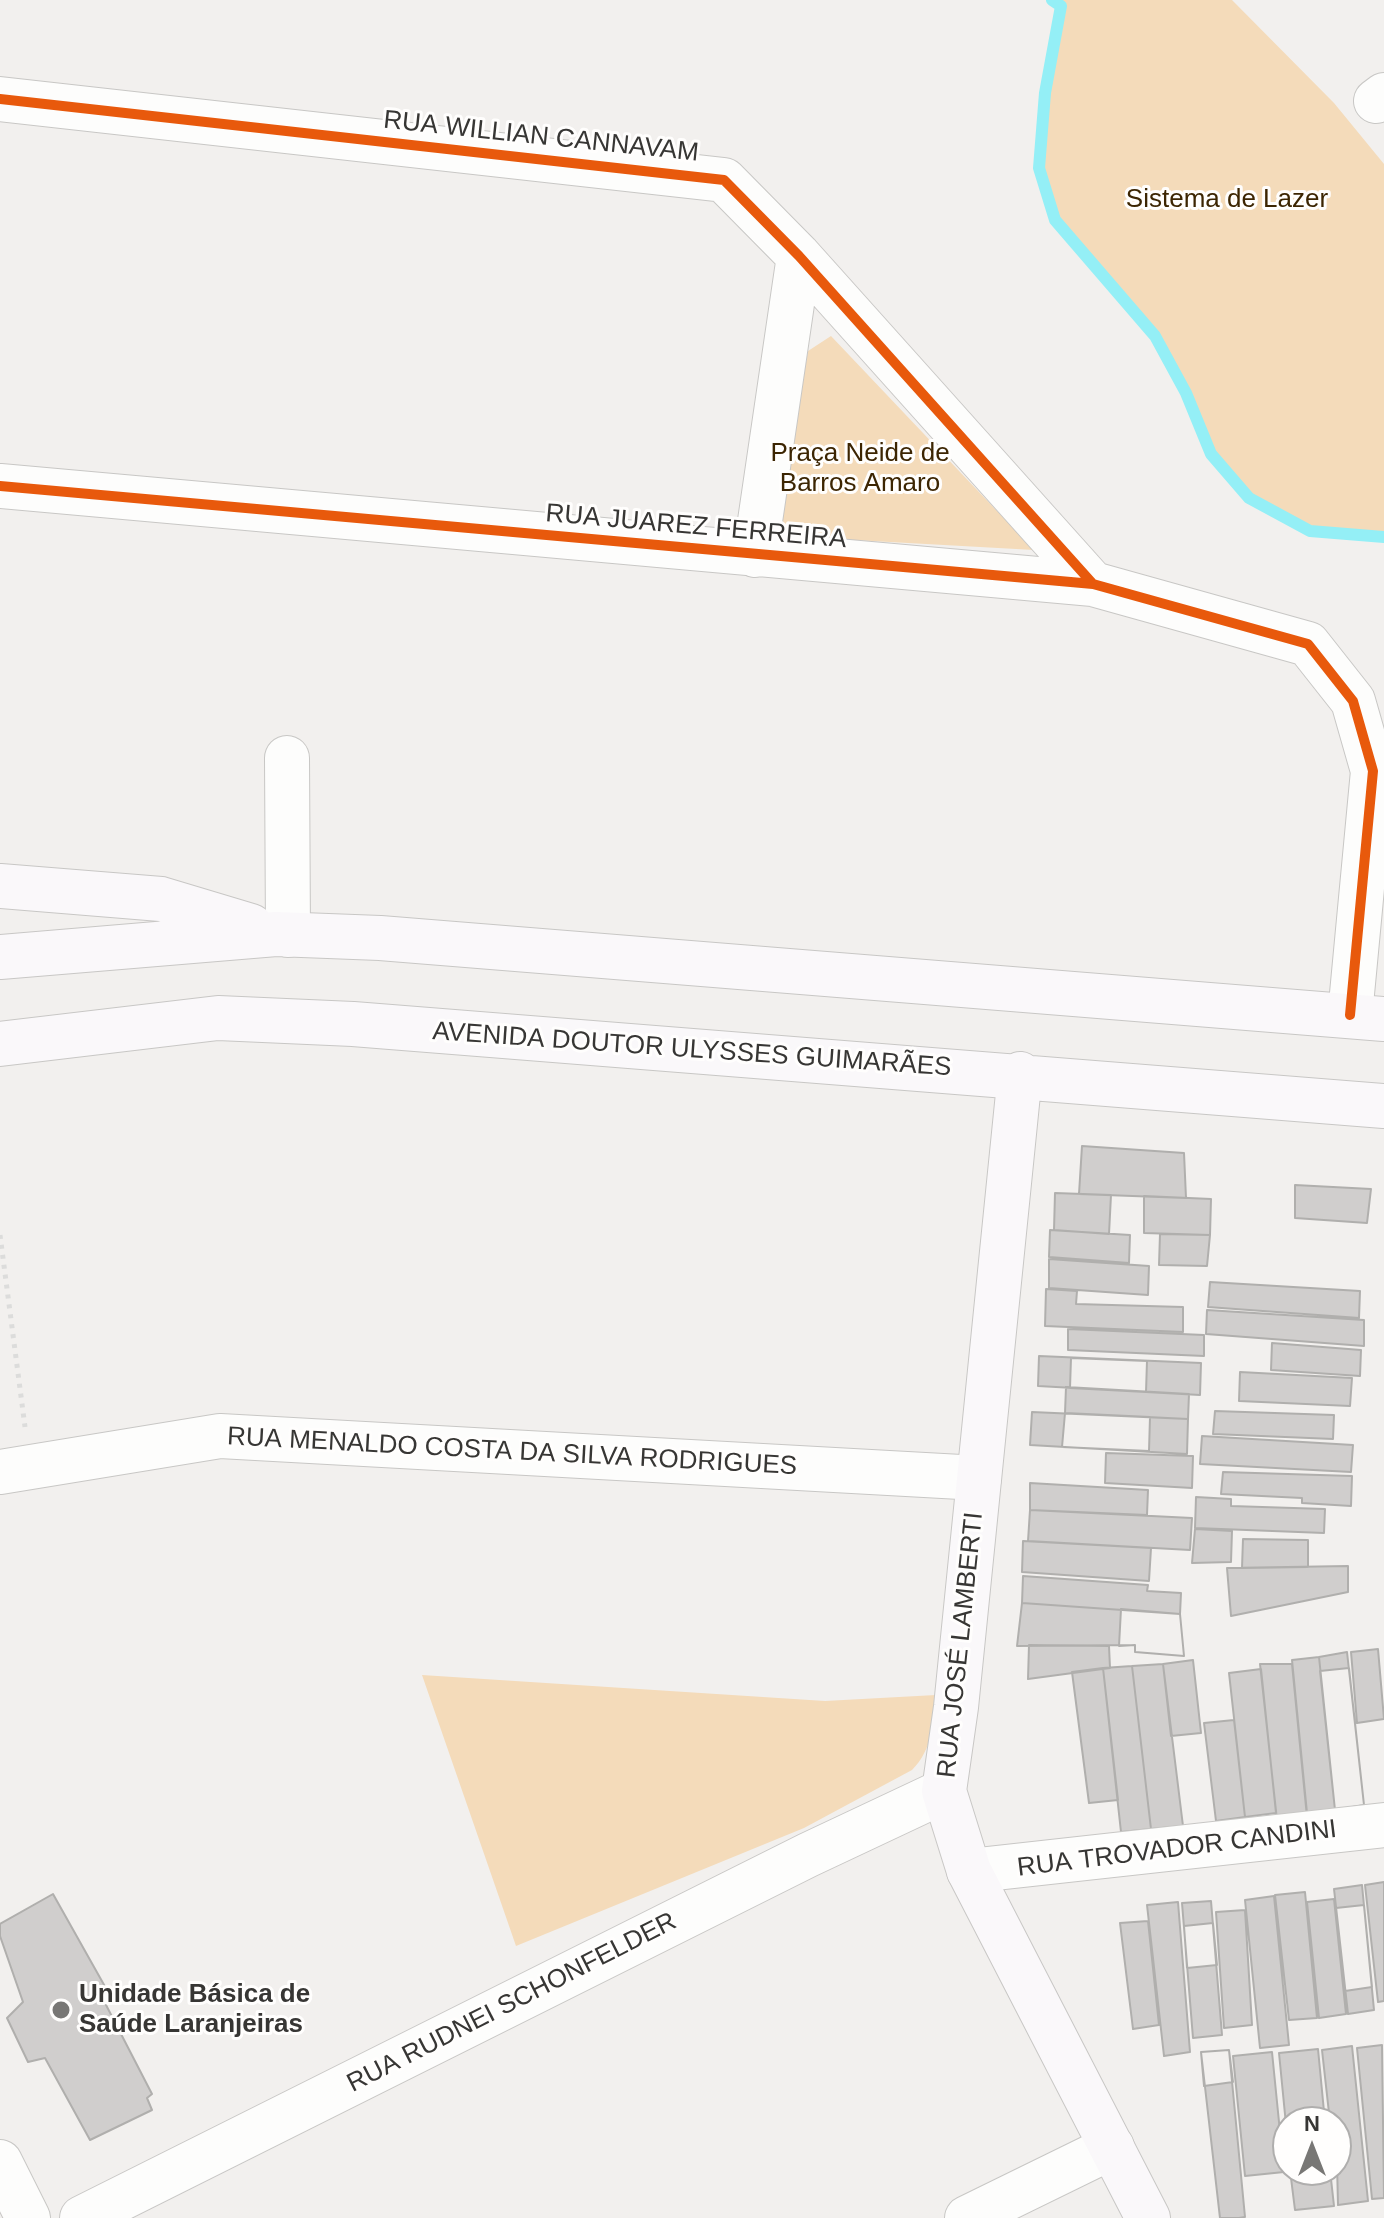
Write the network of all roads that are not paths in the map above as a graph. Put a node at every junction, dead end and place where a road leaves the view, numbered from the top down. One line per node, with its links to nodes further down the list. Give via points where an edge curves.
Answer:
1 (0, 99): 2 (street, RUA WILLIAN CANNAVAM, via 724,180)
2 (799, 256): 4 (street); 5 (street, RUA WILLIAN CANNAVAM)
3 (0, 486): 4 (street, RUA JUAREZ FERREIRA)
4 (755, 555): 5 (street, RUA JUAREZ FERREIRA)
5 (1093, 584): 10 (street, RUA JUAREZ FERREIRA, via 1308,644 1353,701 1373,771)
6 (287, 758): 8 (street)
7 (0, 886): 8 (main road, via 161,899)
8 (282, 934): 9 (main road); 10 (main road)
9 (0, 957)
10 (1367, 1017)
11 (0, 1044): 12 (main road, AVENIDA DOUTOR ULYSSES GUIMARÃES, via 218,1018)
12 (1020, 1074): 13 (main road, AVENIDA DOUTOR ULYSSES GUIMARÃES); 15 (main road, RUA JOSÉ LAMBERTI)
13 (1384, 1106)
14 (15, 1470): 15 (street, RUA MENALDO COSTA DA SILVA RODRIGUES, via 220,1436)
15 (979, 1478): 16 (main road, RUA JOSÉ LAMBERTI)
16 (944, 1791): 18 (main road, RUA JOSÉ LAMBERTI); 22 (street, RUA RUDNEI SCHONFELDER)
17 (1384, 1825): 18 (street, RUA TROVADOR CANDINI)
18 (969, 1871): 19 (main road, RUA JOSÉ LAMBERTI)
19 (1112, 2147): 23 (street); 24 (main road, RUA JOSÉ LAMBERTI)
20 (0, 2162): 21 (street)
21 (28, 2218)
22 (82, 2218)
23 (967, 2218)
24 (1148, 2218)

